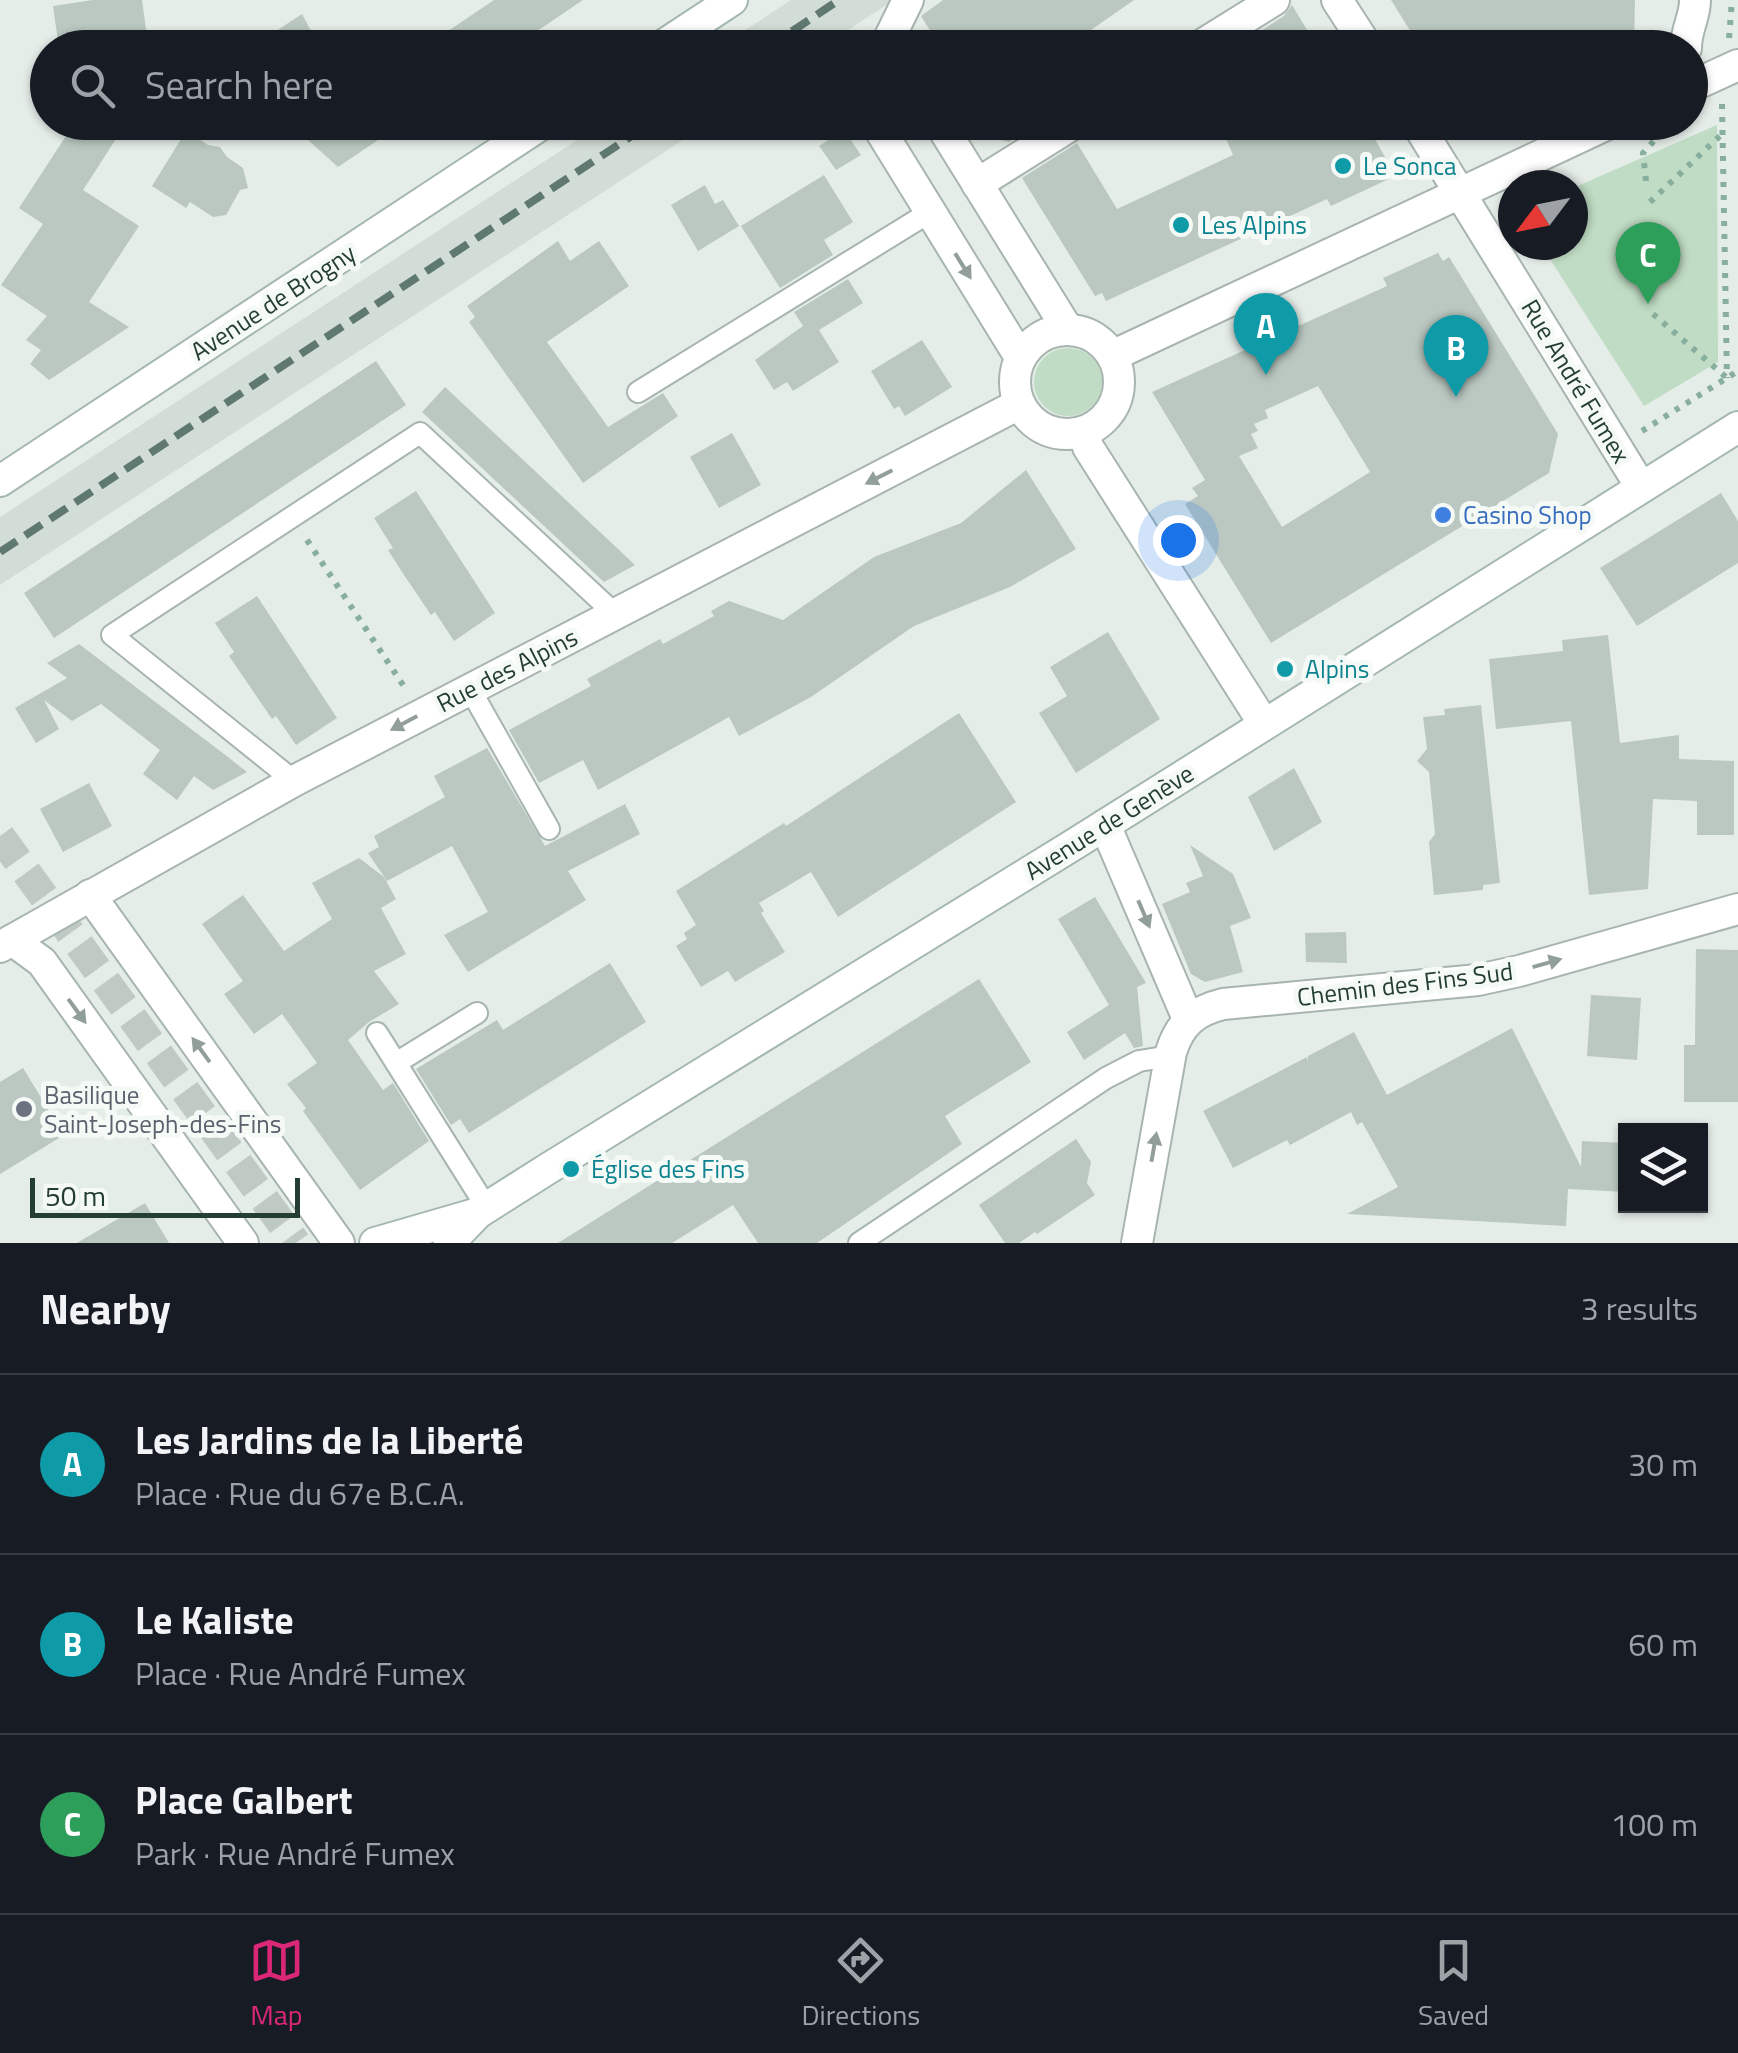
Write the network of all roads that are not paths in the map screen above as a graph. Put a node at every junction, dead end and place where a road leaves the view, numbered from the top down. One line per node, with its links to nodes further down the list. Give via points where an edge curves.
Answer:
1 (732, 0): 5 (street)
2 (908, 0): 6 (street)
3 (1274, 0): 7 (street)
4 (1338, 0): 8 (street)
5 (686, 30)
6 (893, 30)
7 (1226, 30)
8 (1357, 30)
9 (518, 140): 25 (street, Avenue de Brogny)
10 (887, 140): 17 (street)
11 (950, 140): 15 (street)
12 (1047, 140): 15 (street)
13 (1427, 140): 16 (street, Rue André Fumex)
14 (1573, 140): 16 (street)
15 (976, 184): 18 (street)
16 (1459, 192): 19 (street); 26 (street, Rue André Fumex)
17 (930, 212): 20 (street, one-way to 20); 21 (lane)
18 (1068, 330): 19 (street, via 1098,340); 20 (street, via 1035,340)
19 (1112, 356): 24 (street, via 1116,400 1104,420)
20 (1020, 357): 22 (street, via 1014,380)
21 (638, 392)
22 (1019, 404): 24 (street, via 1046,430); 27 (street, Rue des Alpins, one-way to 27)
23 (1738, 427): 26 (street, Avenue de Genève)
24 (1084, 432): 29 (street)
25 (0, 481)
26 (1641, 487): 29 (street, Avenue de Genève)
27 (616, 614): 28 (street, Rue des Alpins); 30 (lane, via 420,433 112,634)
28 (470, 689): 30 (street, Rue des Alpins, one-way to 30); 32 (lane)
29 (1264, 724): 31 (street, Avenue de Genève)
30 (294, 782): 33 (street, Rue des Alpins)
31 (1106, 824): 37 (street, one-way to 37); 41 (street, Avenue de Genève)
32 (549, 829)
33 (90, 895): 35 (street, Rue des Alpins); 43 (street, one-way to 33)
34 (1738, 909): 37 (street, Chemin des Fins Sud, one-way to 34, via 1223,1004 1497,976)
35 (6, 944): 42 (street, one-way to 42, via 42,962)
36 (477, 1013): 40 (lane)
37 (1188, 1019): 39 (street)
38 (376, 1033): 40 (lane)
39 (1170, 1056): 46 (lane, via 1139,1061 1106,1078); 47 (street, one-way to 39)
40 (396, 1064): 41 (lane)
41 (482, 1211): 44 (street, Avenue de Genève); 45 (street, Avenue de Genève)
42 (243, 1243)
43 (339, 1243)
44 (375, 1243)
45 (449, 1243)
46 (859, 1243)
47 (1137, 1243)

